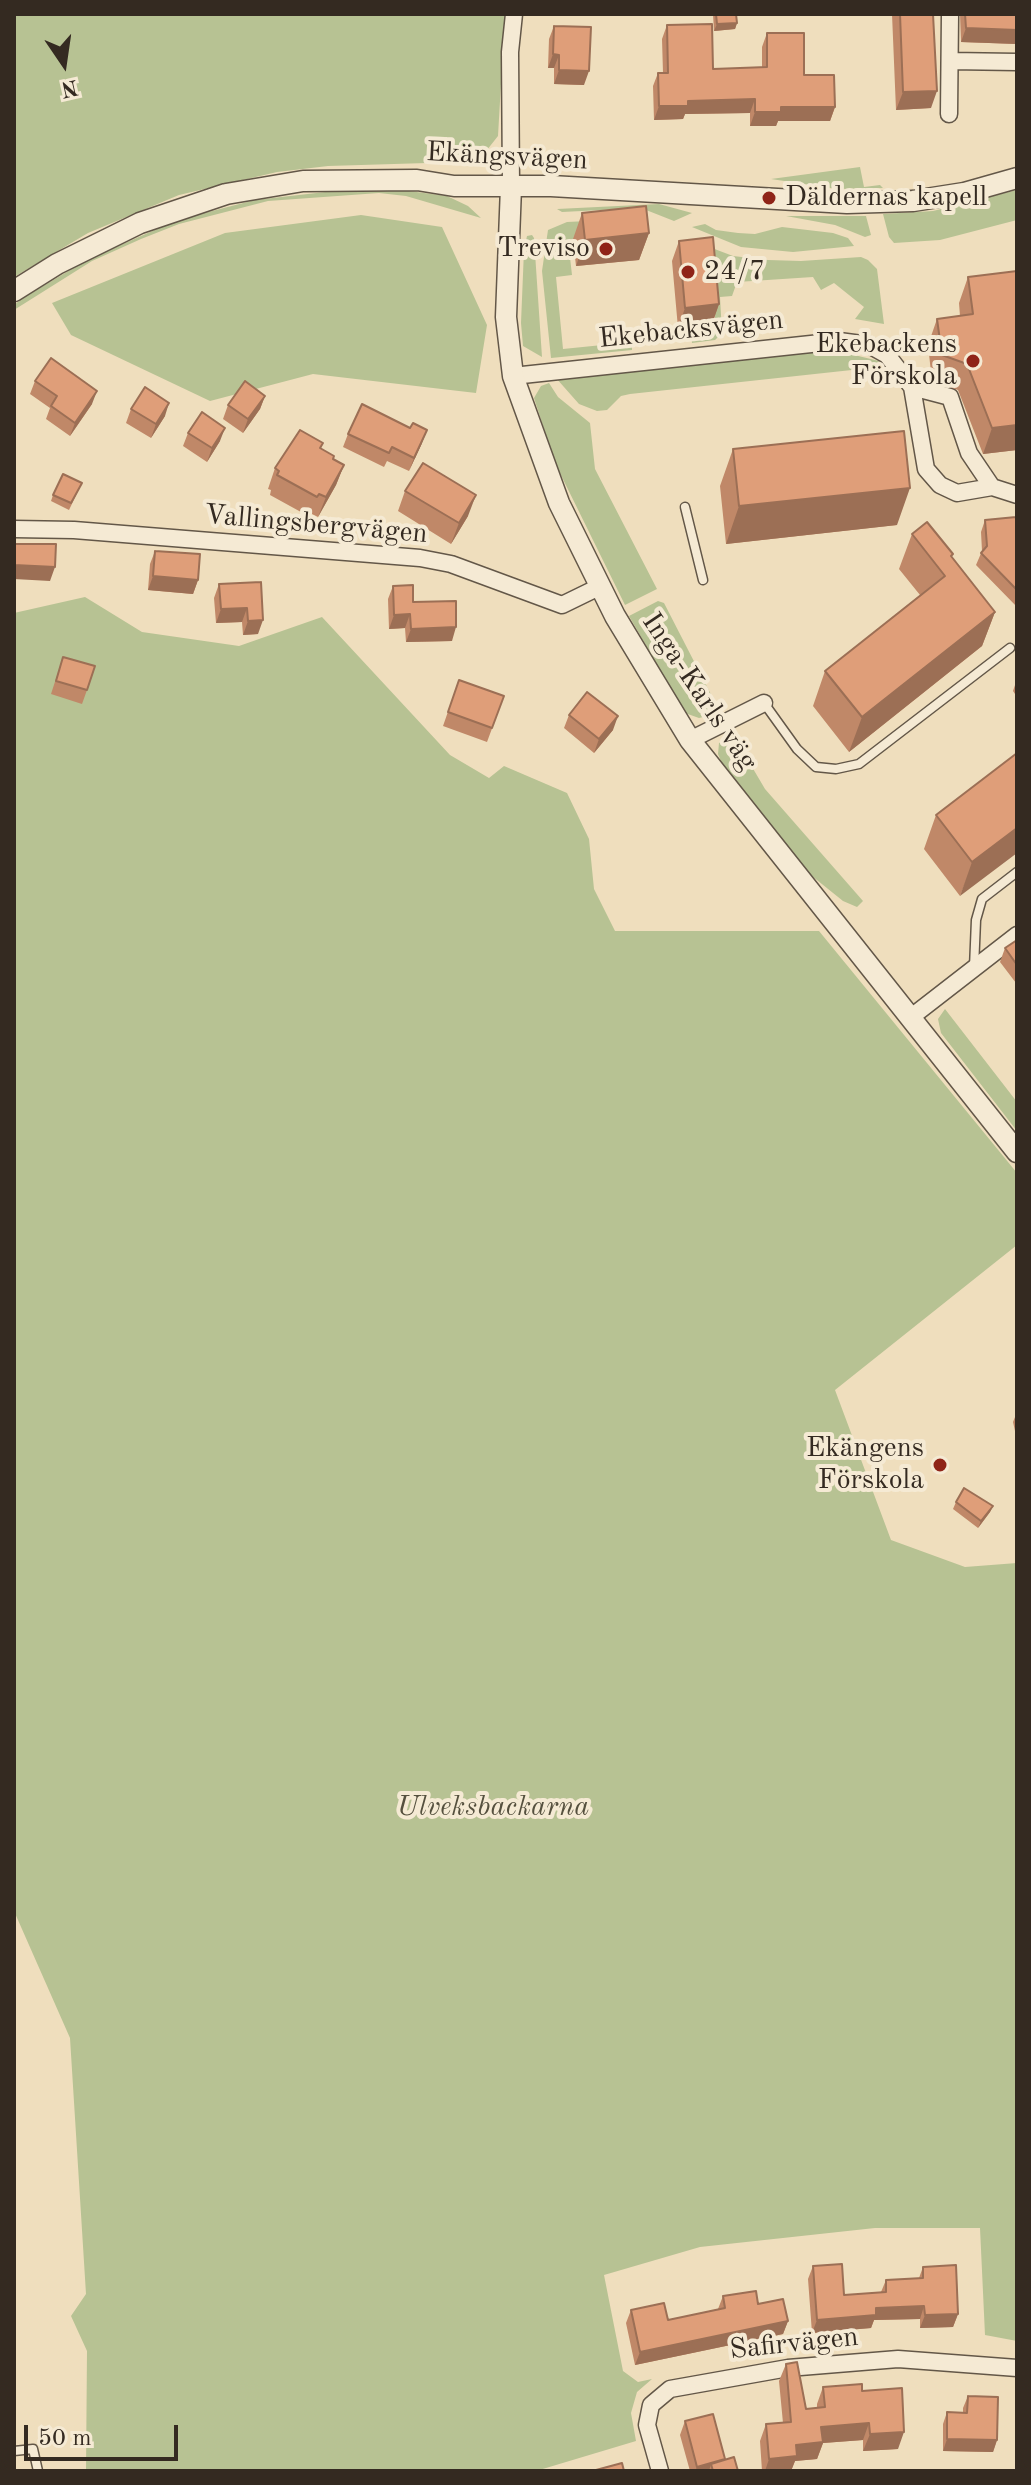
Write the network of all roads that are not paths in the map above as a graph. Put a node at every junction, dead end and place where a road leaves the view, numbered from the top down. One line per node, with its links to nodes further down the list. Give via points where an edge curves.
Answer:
1 (514, 14): 7 (street)
2 (950, 14): 3 (street)
3 (950, 61): 4 (street); 5 (street)
4 (1017, 62)
5 (949, 114)
6 (1017, 178): 7 (street, Ekängsvägen, via 913,201 847,203)
7 (511, 187): 8 (street, Ekängsvägen, via 341,179 226,194 102,240); 9 (street, Inga-Karls väg, via 506,317)
8 (14, 291)
9 (513, 376): 10 (street, Ekebacksvägen, via 839,341 869,345 887,355); 16 (street, Inga-Karls väg, via 559,503)
10 (912, 387): 11 (street, via 950,397 969,453); 11 (street, Ekebacksvägen, via 926,469 940,485 957,493)
11 (992, 487): 12 (street, Ekebacksvägen)
12 (1017, 495)
13 (685, 507): 15 (lane)
14 (14, 529): 16 (street, Vallingsbergvägen, via 420,558 451,564 562,605)
15 (703, 580)
16 (601, 586): 19 (street, Inga-Karls väg)
17 (1010, 648): 18 (lane, via 859,764 816,767)
18 (764, 703): 19 (street)
19 (690, 740): 23 (street, Inga-Karls väg)
20 (1017, 872): 22 (lane, via 982,899)
21 (1017, 935): 22 (street)
22 (974, 968): 23 (street)
23 (910, 1018): 24 (street, Inga-Karls väg)
24 (1017, 1152)
25 (1017, 2368): 28 (street, Safirvägen, via 898,2359 788,2368 670,2389 651,2405 647,2425)
26 (14, 2451): 27 (lane, via 33,2449)
27 (38, 2471)
28 (660, 2471)

